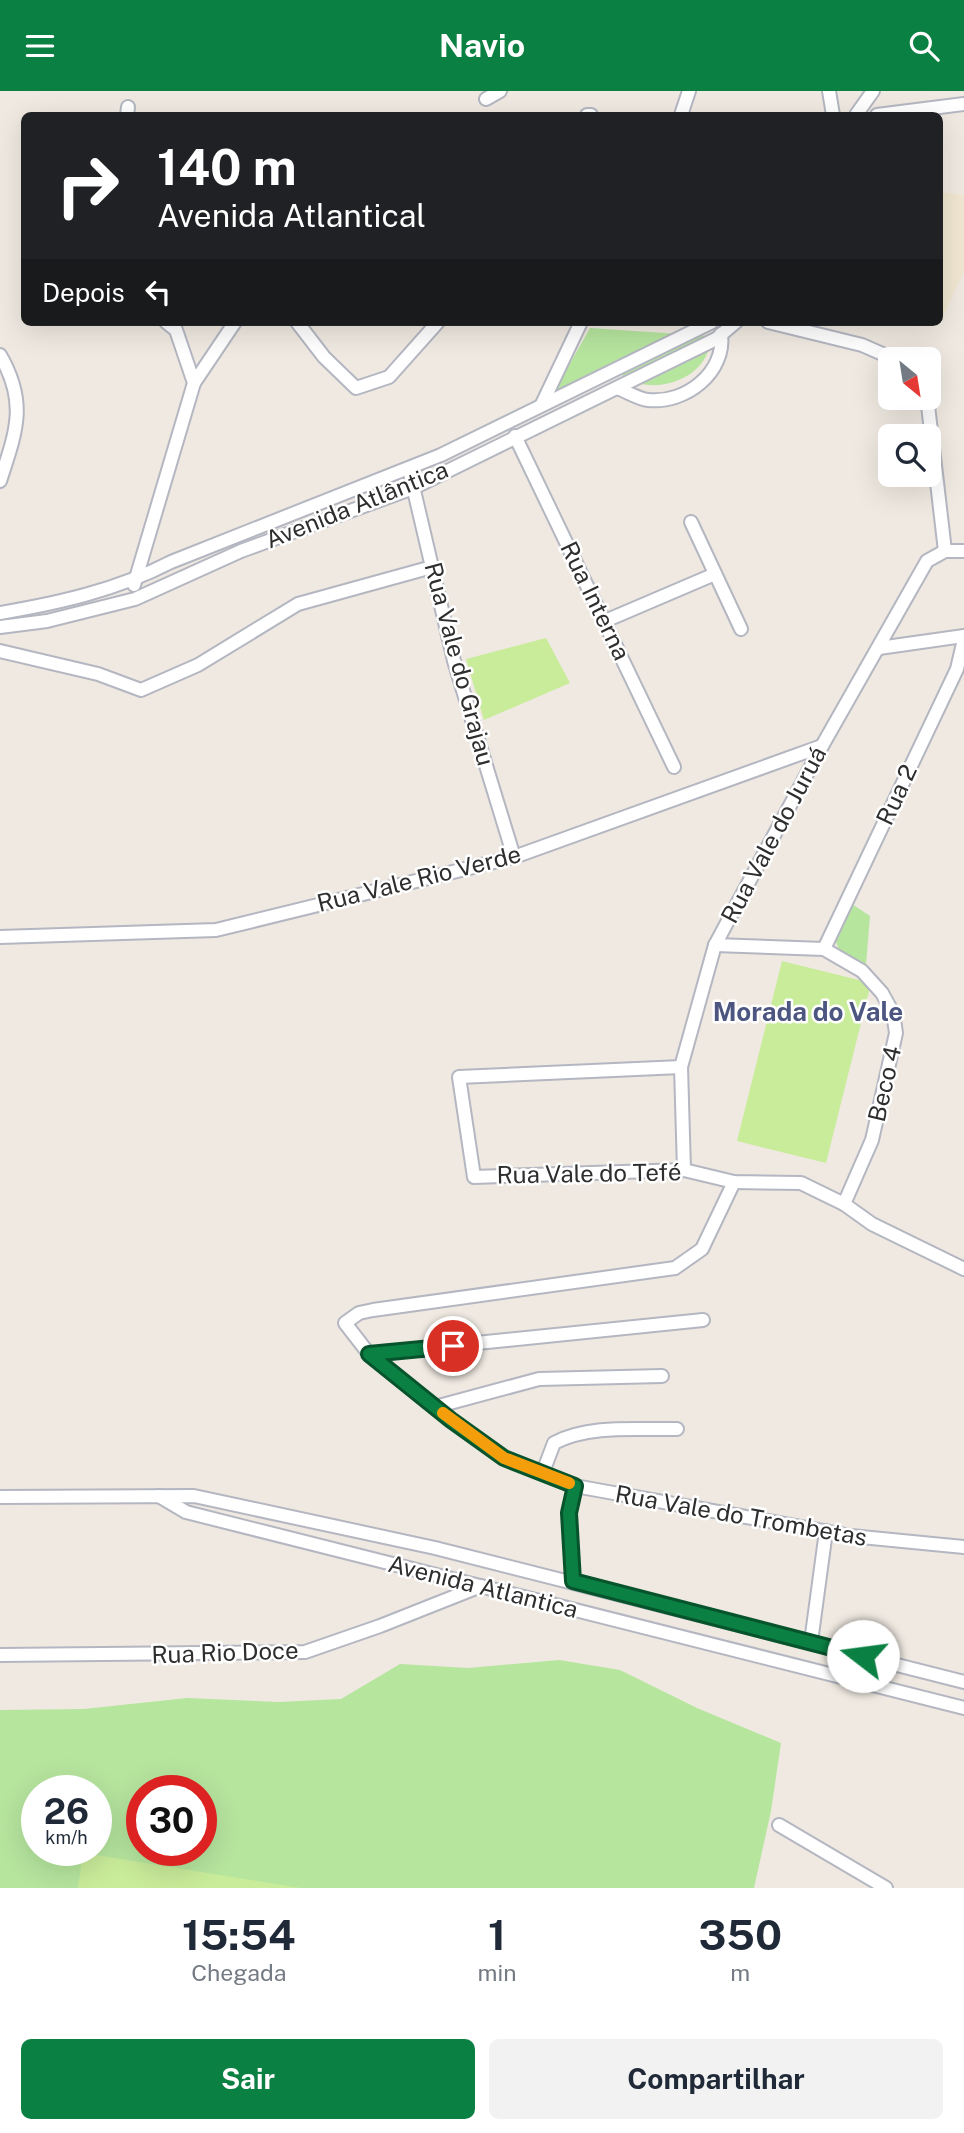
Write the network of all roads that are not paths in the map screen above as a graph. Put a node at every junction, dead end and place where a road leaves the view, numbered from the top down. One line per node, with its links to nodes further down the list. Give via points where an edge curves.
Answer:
1 (500, 91): 5 (street)
2 (689, 91): 7 (street)
3 (829, 91): 8 (street)
4 (873, 91): 9 (street)
5 (486, 99)
6 (964, 104): 10 (street)
7 (682, 112)
8 (832, 112)
9 (858, 112)
10 (901, 112)
11 (171, 326): 23 (street)
12 (232, 326): 23 (street)
13 (300, 326): 14 (street, via 356,388 388,377)
14 (434, 326)
15 (579, 326): 25 (street)
16 (700, 326): 25 (street, Avenida Atlântica)
17 (710, 326): 20 (street)
18 (732, 326): 20 (street, Avenida Atlântica)
19 (784, 326): 21 (street)
20 (722, 335): 24 (street, Avenida Atlântica); 24 (street, via 717,361 707,379 684,394 648,400)
21 (878, 352)
22 (0, 355): 30 (street, via 19,410)
23 (194, 383): 37 (street)
24 (617, 387): 27 (street, Avenida Atlântica)
25 (542, 403): 27 (street); 29 (street, Avenida Atlântica)
26 (928, 410): 33 (street)
27 (543, 422): 28 (street, Avenida Atlântica)
28 (515, 436): 31 (street, Avenida Atlântica); 40 (street, Rua Interna)
29 (409, 469): 31 (street, Rua Vale do Grajau); 37 (street, Avenida Atlântica, via 170,562)
30 (0, 481)
31 (413, 488): 35 (street, Rua Vale do Grajau); 38 (street, Avenida Atlântica, via 241,551)
32 (691, 522): 36 (street)
33 (944, 551): 34 (street); 44 (street, Rua Vale do Juruá, via 927,561)
34 (964, 551)
35 (432, 567): 45 (street, via 298,604 198,665 141,690 98,674); 48 (street, Rua Vale do Grajau, via 454,661)
36 (715, 574): 40 (street); 42 (street)
37 (134, 581): 38 (street); 39 (street, Avenida Atlântica)
38 (135, 599): 41 (street, Avenida Atlântica, via 47,621)
39 (0, 614)
40 (605, 621): 47 (street, Rua Interna)
41 (0, 627)
42 (741, 629)
43 (964, 638): 44 (street); 51 (street, Rua 2, via 957,669)
44 (879, 648): 46 (street, Rua Vale do Juruá)
45 (0, 651)
46 (821, 746): 48 (street, Rua Vale Rio Verde); 50 (street, Rua Vale do Juruá)
47 (674, 767)
48 (514, 857): 49 (street, Rua Vale Rio Verde, via 216,930)
49 (0, 937)
50 (715, 945): 51 (street); 52 (street, Rua Vale do Juruá)
51 (824, 949): 55 (street, Beco 4, via 862,971 882,993 893,1013 896,1033 872,1140)
52 (681, 1067): 53 (street, Rua Vale do Juruá); 53 (street, Rua Vale do Tefé, via 459,1076 474,1177)
53 (684, 1170): 54 (street, Rua Vale do Tefé)
54 (734, 1182): 55 (street, Rua Vale do Tefé, via 802,1183); 58 (street, Rua Vale do Trombetas, via 702,1249 674,1268 359,1313 345,1323)
55 (844, 1205): 56 (street, Rua Vale do Tefé, via 872,1224)
56 (964, 1269)
57 (703, 1319): 58 (street)
58 (369, 1354): 60 (street, Rua Vale do Trombetas)
59 (662, 1376): 60 (street, via 539,1379)
60 (435, 1407): 62 (street, Rua Vale do Trombetas, via 504,1458)
61 (677, 1429): 62 (street, via 584,1432 566,1437 554,1443)
62 (543, 1472): 63 (street, Rua Vale do Trombetas)
63 (575, 1486): 66 (street, Rua Vale do Trombetas); 68 (street, via 569,1513)
64 (159, 1496): 65 (street, Avenida Atlantica); 68 (street, via 194,1496); 69 (street, Avenida Atlantica, via 186,1512)
65 (0, 1497)
66 (826, 1531): 67 (street, Rua Vale do Trombetas); 70 (street)
67 (964, 1547)
68 (573, 1581): 70 (street)
69 (481, 1586): 71 (street, Rua Rio Doce, via 305,1652); 73 (street, Avenida Atlantica)
70 (811, 1642): 72 (street)
71 (0, 1655)
72 (964, 1682)
73 (964, 1708)
74 (779, 1825): 75 (street)
75 (886, 1888)

